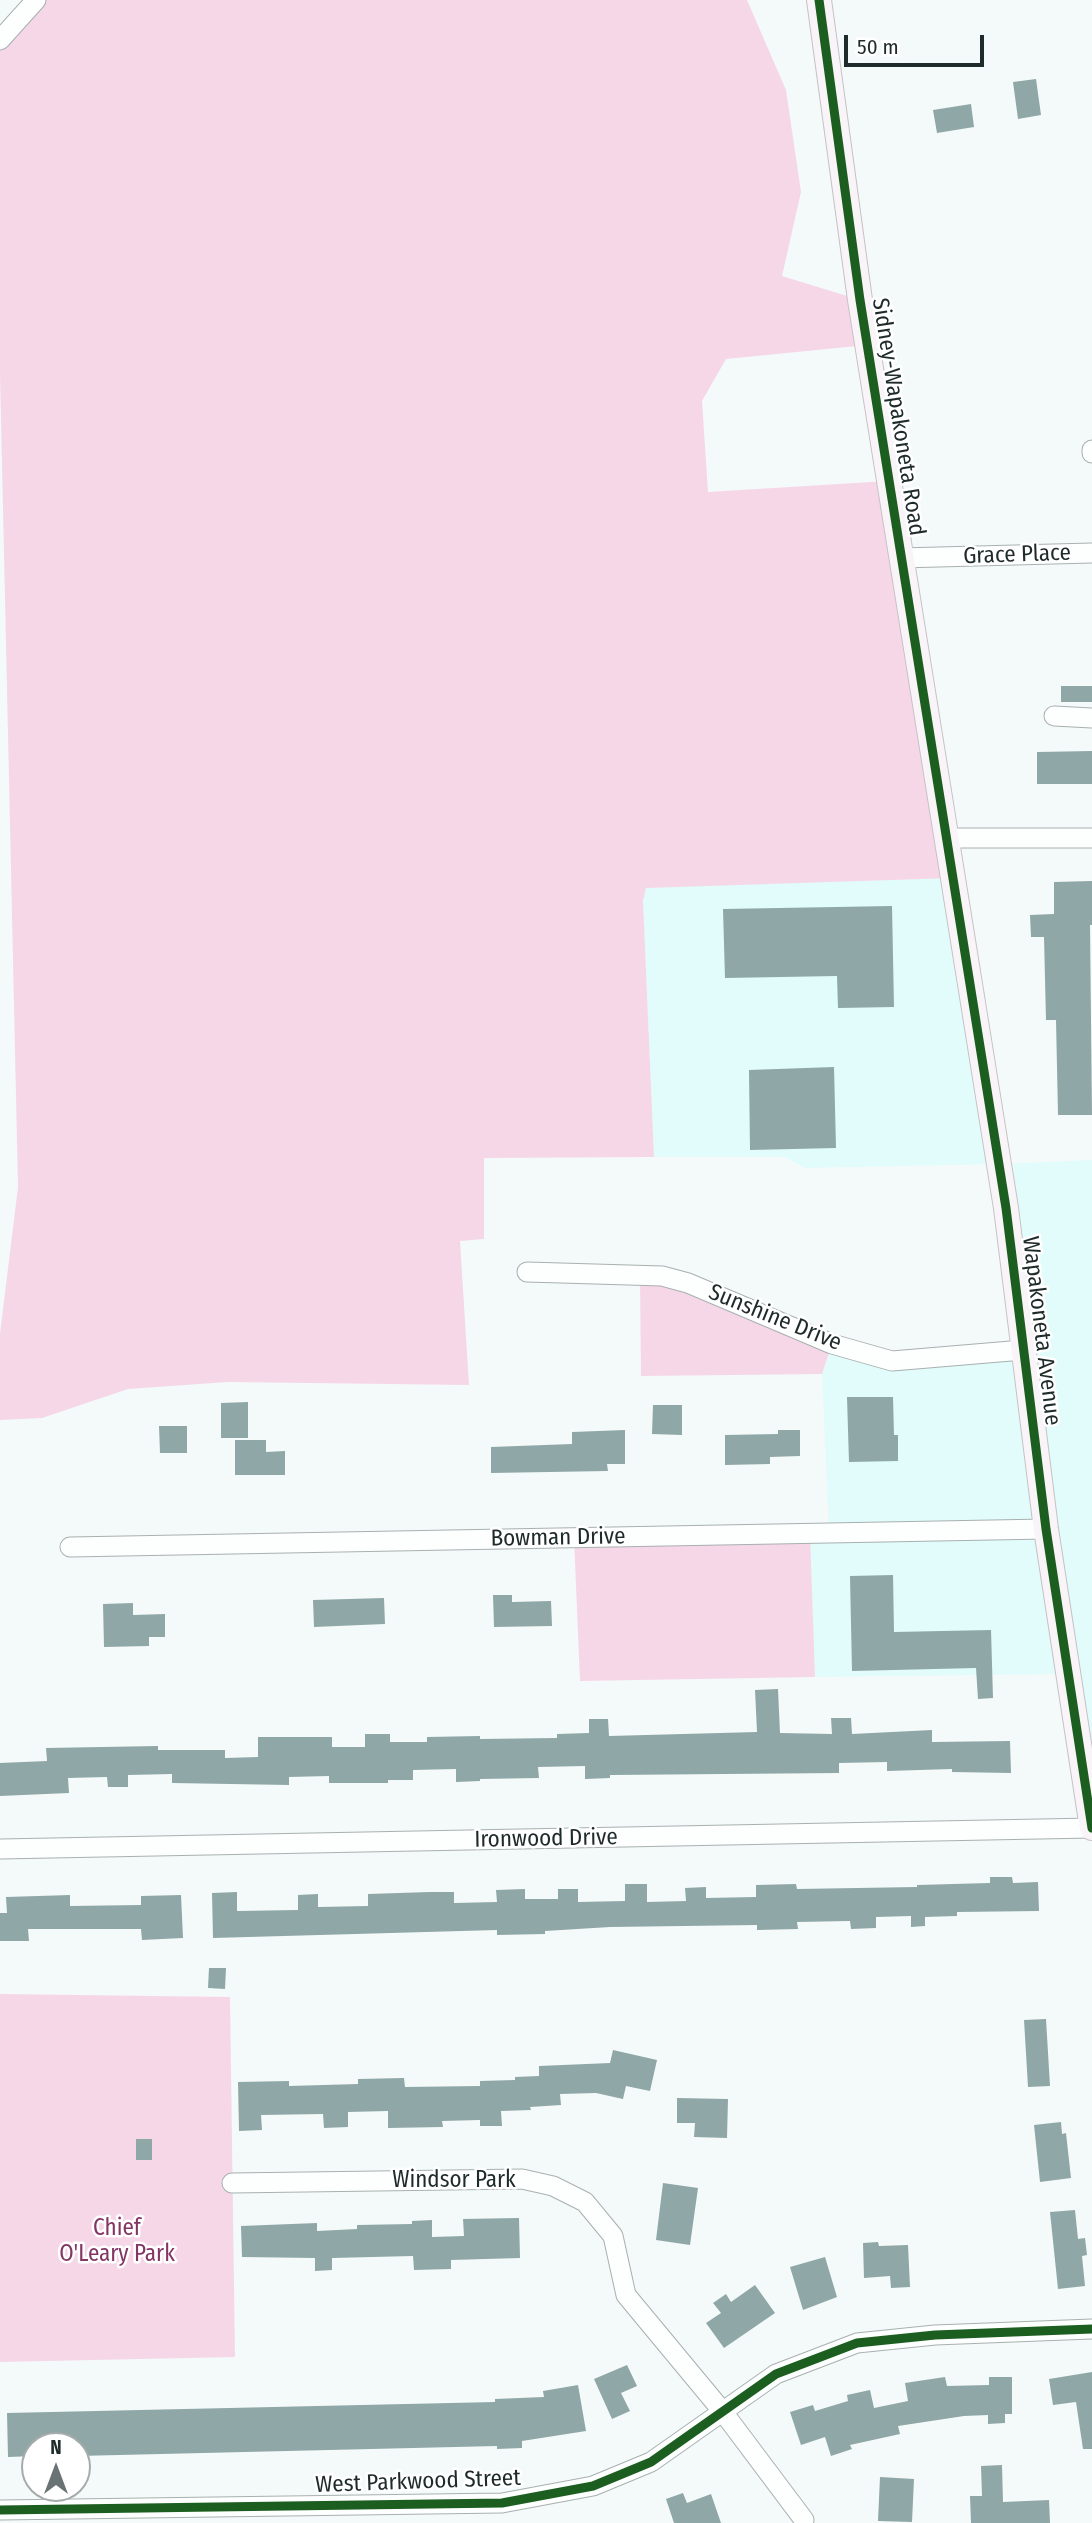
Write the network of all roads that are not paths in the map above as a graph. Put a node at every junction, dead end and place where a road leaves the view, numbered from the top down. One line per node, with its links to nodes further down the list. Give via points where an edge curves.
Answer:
1 (36, 0): 3 (street)
2 (819, 0): 5 (main road, Sidney-Wapakoneta Road)
3 (0, 40)
4 (1092, 553): 5 (street, Grace Place)
5 (900, 558): 8 (main road, Sidney-Wapakoneta Road)
6 (1055, 716): 7 (street)
7 (1092, 718)
8 (948, 838): 9 (street); 11 (main road, Wapakoneta Avenue, via 1006,1208)
9 (1092, 838)
10 (527, 1272): 11 (street, Sunshine Drive, via 662,1276 831,1344 892,1361)
11 (1023, 1350): 12 (main road, Wapakoneta Avenue)
12 (1046, 1529): 13 (street, Bowman Drive); 14 (main road, Wapakoneta Avenue)
13 (70, 1547)
14 (1092, 1828): 15 (street, Ironwood Drive)
15 (0, 1849)
16 (232, 2183): 18 (street, Windsor Park, via 522,2179 553,2186 585,2202 613,2236 626,2295)
17 (1092, 2329): 18 (street, West Parkwood Street, via 857,2343 776,2374)
18 (723, 2412): 19 (street, West Parkwood Street, via 650,2462 593,2486 502,2503); 20 (street, Windsor Park)
19 (0, 2510)
20 (804, 2520)

